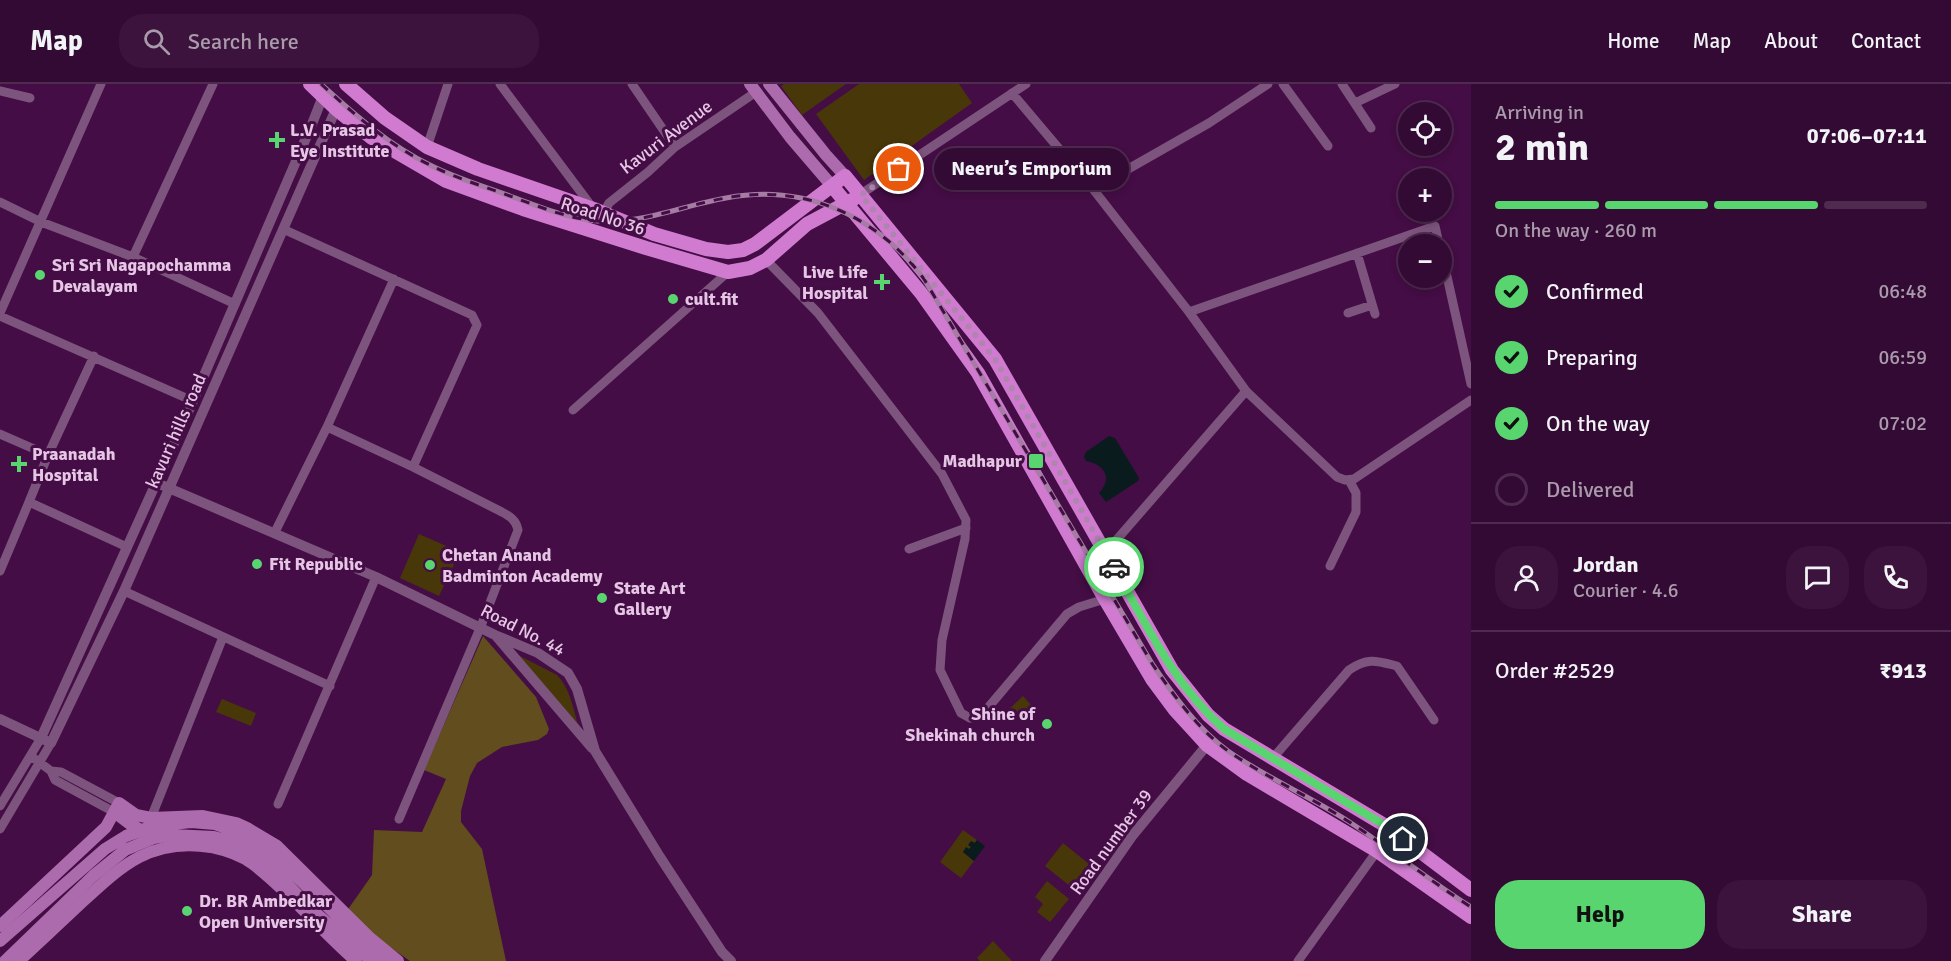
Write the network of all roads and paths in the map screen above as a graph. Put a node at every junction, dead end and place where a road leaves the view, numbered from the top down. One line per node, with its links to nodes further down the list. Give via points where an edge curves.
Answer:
1 (102, 84): 36 (street)
2 (213, 84): 42 (street)
3 (310, 84): 17 (main road, Road No 36)
4 (345, 84): 25 (main road, Road No 36)
5 (448, 84): 25 (street)
6 (500, 84): 35 (street)
7 (632, 84): 26 (street)
8 (768, 84): 28 (main road)
9 (1026, 84): 16 (street)
10 (1268, 84): 30 (street, via 1209,123)
11 (1284, 84): 24 (street)
12 (1342, 84): 19 (street)
13 (1395, 84): 19 (street)
14 (753, 88): 26 (street, Kavuri Avenue); 29 (main road)
15 (0, 90): 18 (street)
16 (1012, 93): 30 (street); 32 (street)
17 (323, 96): 20 (main road, Road No 36); 22 (street, kavuri hills road)
18 (30, 98)
19 (1355, 103): 21 (street)
20 (336, 108): 23 (street, kavuri hills road); 31 (main road, Road No 36, via 372,138 446,181)
21 (1371, 128)
22 (308, 134): 23 (street); 47 (street, kavuri hills road)
23 (321, 139): 37 (street, kavuri hills road)
24 (1328, 146)
25 (427, 147): 27 (main road, Road No 36)
26 (675, 147): 35 (street, Kavuri Avenue)
27 (483, 171): 31 (main road); 35 (main road, Road No 36)
28 (845, 176): 29 (main road, Road No 36); 32 (main road)
29 (832, 186): 34 (main road); 35 (main road, Road No 36, via 755,244 728,252 654,234)
30 (1093, 189): 48 (street)
31 (473, 191): 44 (main road, Road No 36)
32 (861, 195): 34 (main road); 70 (main road, via 995,359)
33 (0, 202): 36 (street)
34 (847, 203): 43 (main road, via 807,224); 75 (main road, via 921,293 978,373)
35 (598, 211)
36 (41, 222): 42 (street); 50 (street)
37 (283, 229): 45 (street); 64 (street, kavuri hills road)
38 (1412, 234): 39 (street, via 1435,226)
39 (1437, 234)
40 (1398, 239): 41 (street)
41 (1357, 253): 48 (street); 49 (street, via 1373,309)
42 (134, 257): 47 (street)
43 (766, 260): 44 (main road); 66 (street, via 818,313 934,464 966,520)
44 (728, 272): 57 (street)
45 (394, 279): 58 (street); 61 (street, via 472,315 477,322)
46 (1451, 288): 51 (street)
47 (235, 304): 56 (street, kavuri hills road)
48 (1189, 312): 54 (street)
49 (1348, 313)
50 (0, 314): 52 (street, kavuri hills road)
51 (1467, 353): 53 (street)
52 (94, 356): 56 (street, kavuri hills road); 60 (street)
53 (1471, 384)
54 (1246, 391): 62 (street, via 1337,477); 70 (street)
55 (1471, 400): 62 (street)
56 (193, 401): 63 (street, kavuri hills road)
57 (573, 410)
58 (327, 427): 61 (street); 67 (street)
59 (0, 434): 60 (street)
60 (48, 455): 65 (street)
61 (413, 467): 76 (street, via 506,514 517,524)
62 (1349, 480): 71 (street, via 1356,493 1356,512)
63 (157, 483): 64 (street, Road No. 44); 68 (street, kavuri hills road)
64 (170, 488): 67 (street, Road No. 44); 74 (street, kavuri hills road)
65 (29, 502): 68 (street); 72 (street)
66 (966, 528): 69 (street); 75 (street, via 942,640 940,670 966,717 981,716 1067,614)
67 (275, 532): 73 (street, Road No. 44)
68 (127, 547): 82 (street, kavuri hills road)
69 (909, 549)
70 (1106, 552): 86 (main road, via 1172,670 1190,694 1224,729)
71 (1330, 566)
72 (0, 571)
73 (376, 578): 76 (street, Road No. 44); 79 (street)
74 (124, 591): 78 (street); 82 (street, kavuri hills road)
75 (1105, 599): 83 (main road, via 1152,679)
76 (481, 626): 77 (street, Road No. 44); 94 (street)
77 (495, 635): 84 (street); 84 (street, Road No. 44, via 538,653 568,673)
78 (223, 637): 79 (street); 93 (street)
79 (330, 686): 90 (street)
80 (0, 718): 82 (street)
81 (1434, 720): 86 (street, via 1397,666 1372,660 1360,662)
82 (46, 741): 85 (street); 87 (street, kavuri hills road)
83 (1208, 745): 89 (main road); 109 (street, Road number 39, via 1132,835)
84 (595, 751): 108 (street, Road No. 44, via 660,857)
85 (31, 756): 87 (street); 91 (street)
86 (1272, 759): 88 (main road)
87 (40, 763): 92 (street); 95 (street, kavuri hills road)
88 (1290, 770): 89 (main road); 98 (main road, via 1386,826)
89 (1275, 790): 97 (main road)
90 (278, 804)
91 (0, 806)
92 (117, 808): 93 (main road); 96 (main road, via 130,824); 100 (main road, via 91,843)
93 (151, 818): 107 (main road, via 203,816 247,828 278,846 362,931)
94 (399, 819)
95 (0, 829)
96 (173, 847): 103 (main road, via 129,862); 104 (main road, via 187,844 216,848 251,862)
97 (1377, 851): 99 (main road); 110 (street)
98 (1471, 890)
99 (1471, 917)
100 (0, 926)
101 (0, 941): 106 (main road, bridge, via 105,849 153,826 190,822 215,824 268,849)
102 (5, 961): 105 (main road, bridge, via 125,850 154,838 181,836 234,842 263,859 311,909)
103 (19, 961)
104 (356, 961)
105 (372, 961)
106 (386, 961)
107 (398, 961)
108 (731, 961)
109 (1045, 961)
110 (1298, 961)

